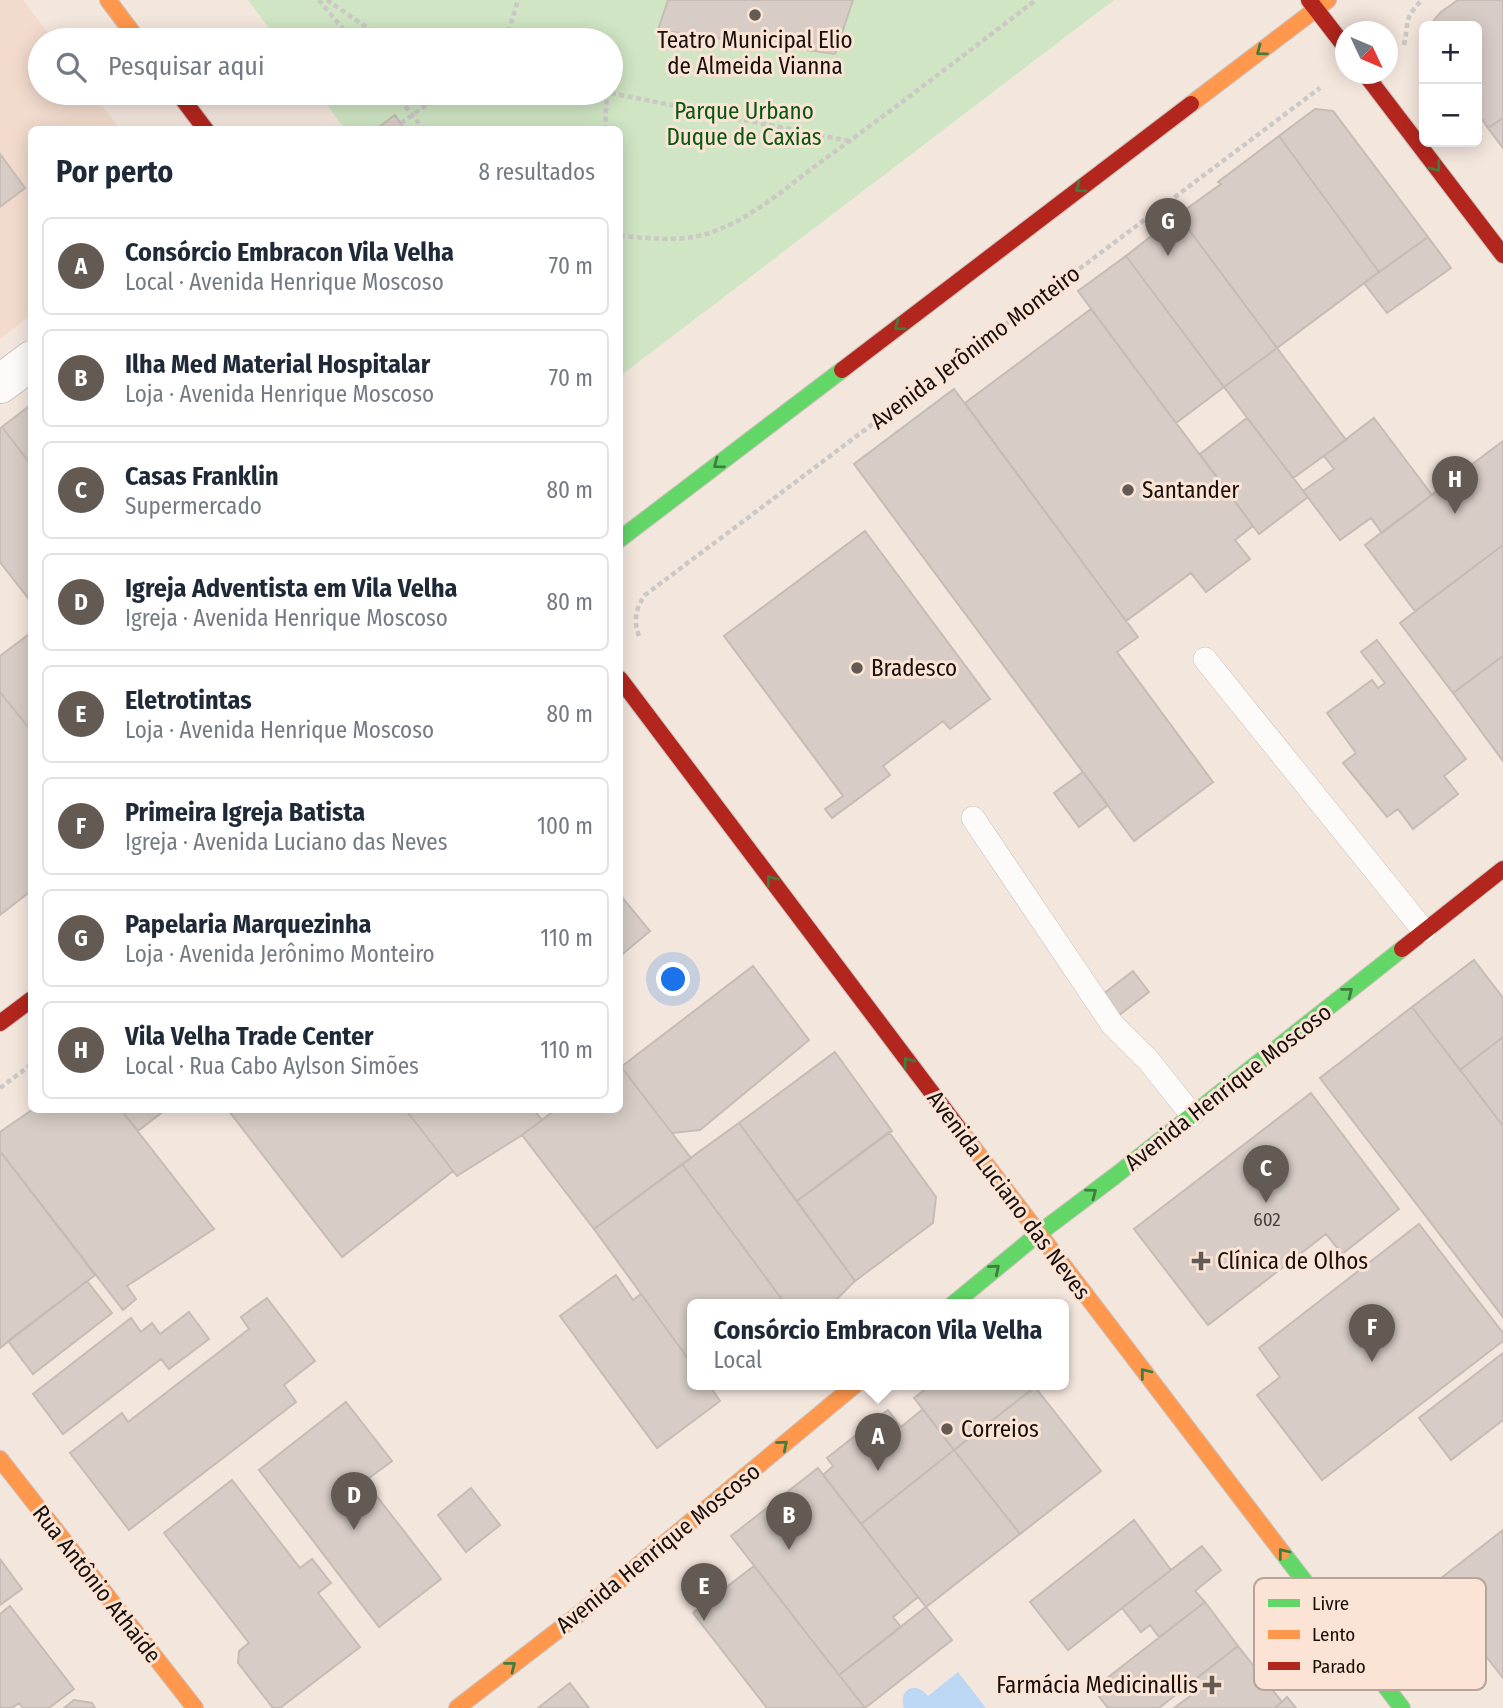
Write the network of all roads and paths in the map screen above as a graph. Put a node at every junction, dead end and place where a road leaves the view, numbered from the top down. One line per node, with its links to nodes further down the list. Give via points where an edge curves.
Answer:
1 (108, 0): 8 (main road)
2 (319, 0): 9 (path)
3 (327, 0): 10 (path)
4 (518, 0): 11 (path)
5 (1036, 0): 26 (path)
6 (1422, 0): 13 (path, via 1411,13 1405,44)
7 (1317, 3): 12 (main road); 31 (main road, one-way to 31)
8 (129, 28)
9 (342, 28)
10 (366, 28)
11 (510, 28)
12 (1335, 31)
13 (1398, 50)
14 (1357, 84): 32 (path, Avenida Jerônimo Monteiro, via 1351,90 1332,86 1311,93 645,595 635,616)
15 (1373, 84): 28 (main road, one-way to 28)
16 (623, 96): 26 (path)
17 (187, 105): 23 (main road)
18 (405, 105): 21 (path)
19 (426, 105): 21 (path)
20 (608, 105): 25 (path)
21 (413, 114): 22 (path); 24 (path)
22 (401, 123)
23 (203, 126)
24 (421, 126)
25 (605, 126)
26 (850, 141): 27 (path, via 757,209 713,232 689,238)
27 (623, 236)
28 (1503, 255)
29 (28, 363): 30 (street)
30 (0, 384)
31 (623, 537)
32 (641, 641)
33 (1205, 659): 37 (lane)
34 (623, 682): 43 (main road, Avenida Luciano das Neves, one-way to 34)
35 (973, 818): 42 (lane, via 1112,1024)
36 (1503, 869): 37 (main road, Avenida Henrique Moscoso)
37 (1424, 931): 42 (main road, Avenida Henrique Moscoso, one-way to 37)
38 (28, 1002): 39 (main road)
39 (0, 1023)
40 (28, 1067): 41 (path)
41 (0, 1088)
42 (1192, 1115): 43 (main road, Avenida Henrique Moscoso, one-way to 42)
43 (1038, 1234): 44 (main road, Avenida Henrique Moscoso, one-way to 43); 47 (main road, Avenida Luciano das Neves, one-way to 43)
44 (959, 1299)
45 (849, 1390): 50 (main road, Avenida Henrique Moscoso, one-way to 45, via 583,1611)
46 (0, 1459): 49 (main road, Rua Antônio Athaíde)
47 (1302, 1578)
48 (1388, 1690): 51 (main road, Avenida Luciano das Neves, one-way to 48)
49 (195, 1708)
50 (457, 1708)
51 (1402, 1708)

